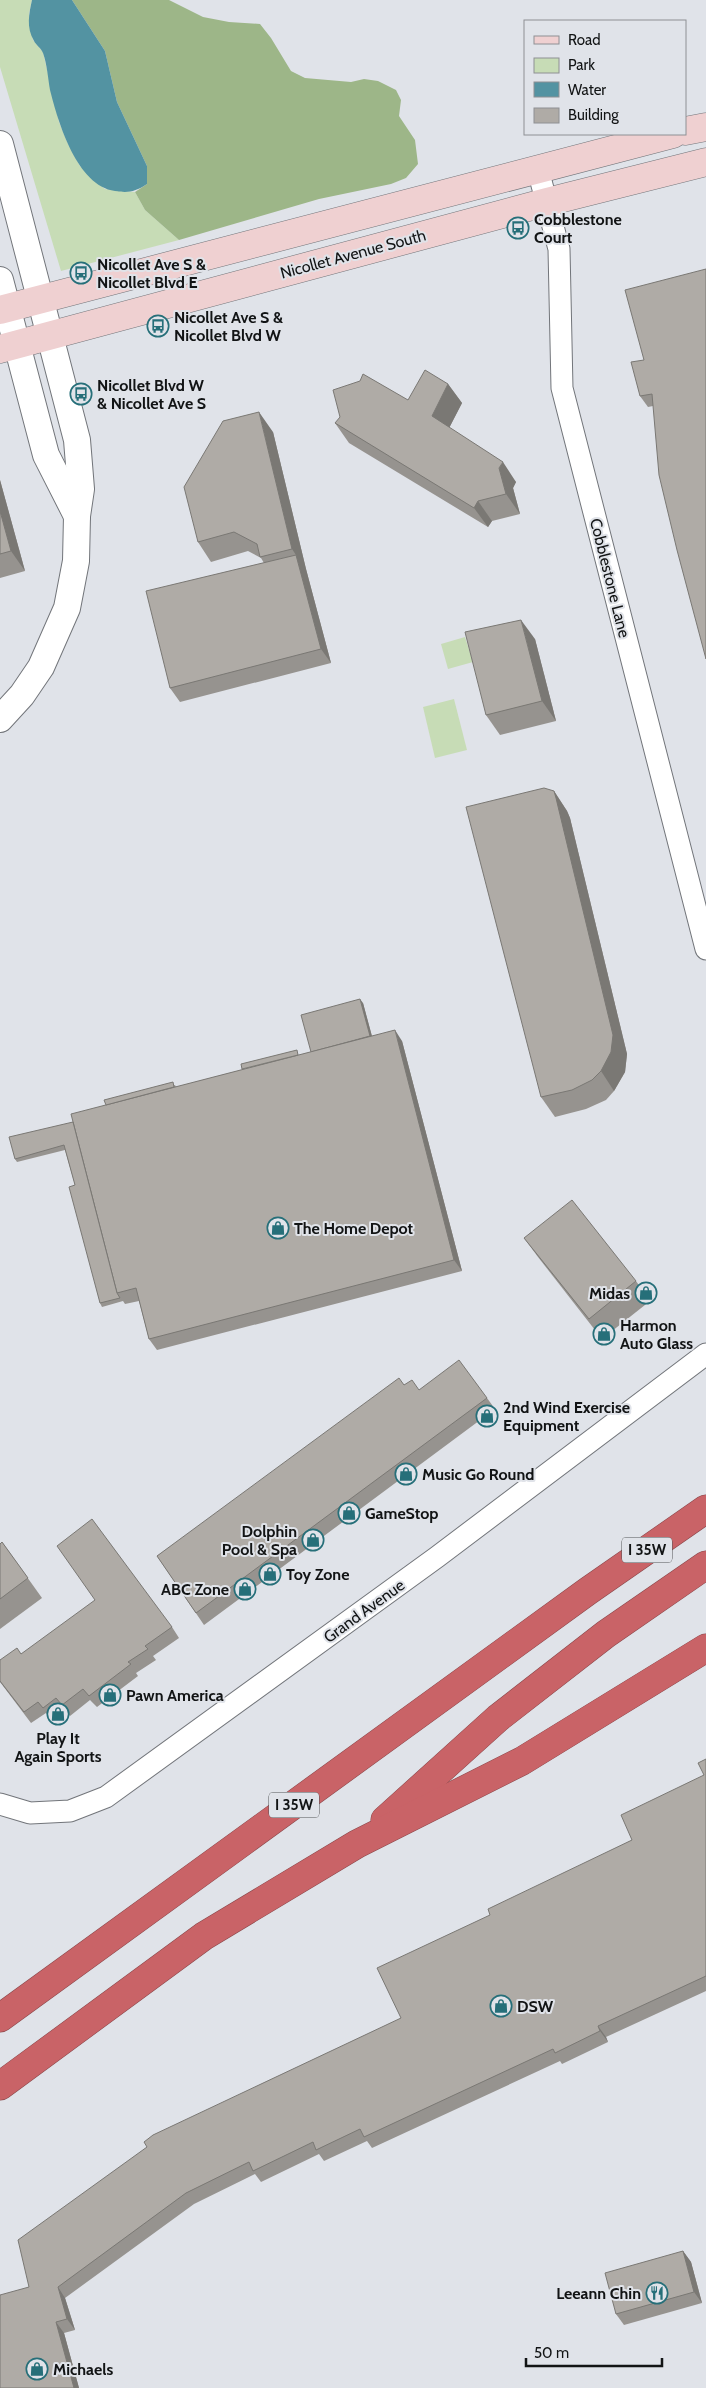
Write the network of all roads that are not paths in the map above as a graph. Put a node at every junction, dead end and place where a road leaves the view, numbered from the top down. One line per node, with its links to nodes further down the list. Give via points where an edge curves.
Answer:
1 (706, 127): 2 (main road)
2 (686, 131)
3 (669, 135): 6 (main road)
4 (0, 144): 9 (street)
5 (706, 162): 7 (main road, Nicollet Avenue South)
6 (538, 170): 7 (street, Cobblestone Lane); 9 (main road)
7 (547, 202): 11 (main road, Nicollet Avenue South); 15 (street, Cobblestone Lane, via 559,249 562,388)
8 (0, 280): 10 (street)
9 (41, 299): 10 (main road); 11 (street)
10 (4, 309): 12 (street)
11 (51, 335): 12 (main road, Nicollet Avenue South); 13 (street, via 77,440 81,489)
12 (8, 347): 13 (street, via 46,455)
13 (77, 516): 14 (street, via 76,561 67,608 41,667)
14 (0, 719)
15 (706, 949)
16 (706, 1354): 22 (street, Grand Avenue, via 438,1557 106,1797 70,1811 30,1813)
17 (706, 1495): 20 (highway)
18 (706, 1510): 20 (highway, I 35W)
19 (706, 1565): 23 (highway, I 35W, via 606,1634 498,1718)
20 (588, 1591): 24 (highway, I 35W)
21 (706, 1648): 23 (highway, via 522,1761)
22 (0, 1804)
23 (357, 1844): 25 (highway, I 35W, via 204,1936)
24 (0, 2018)
25 (0, 2086)

